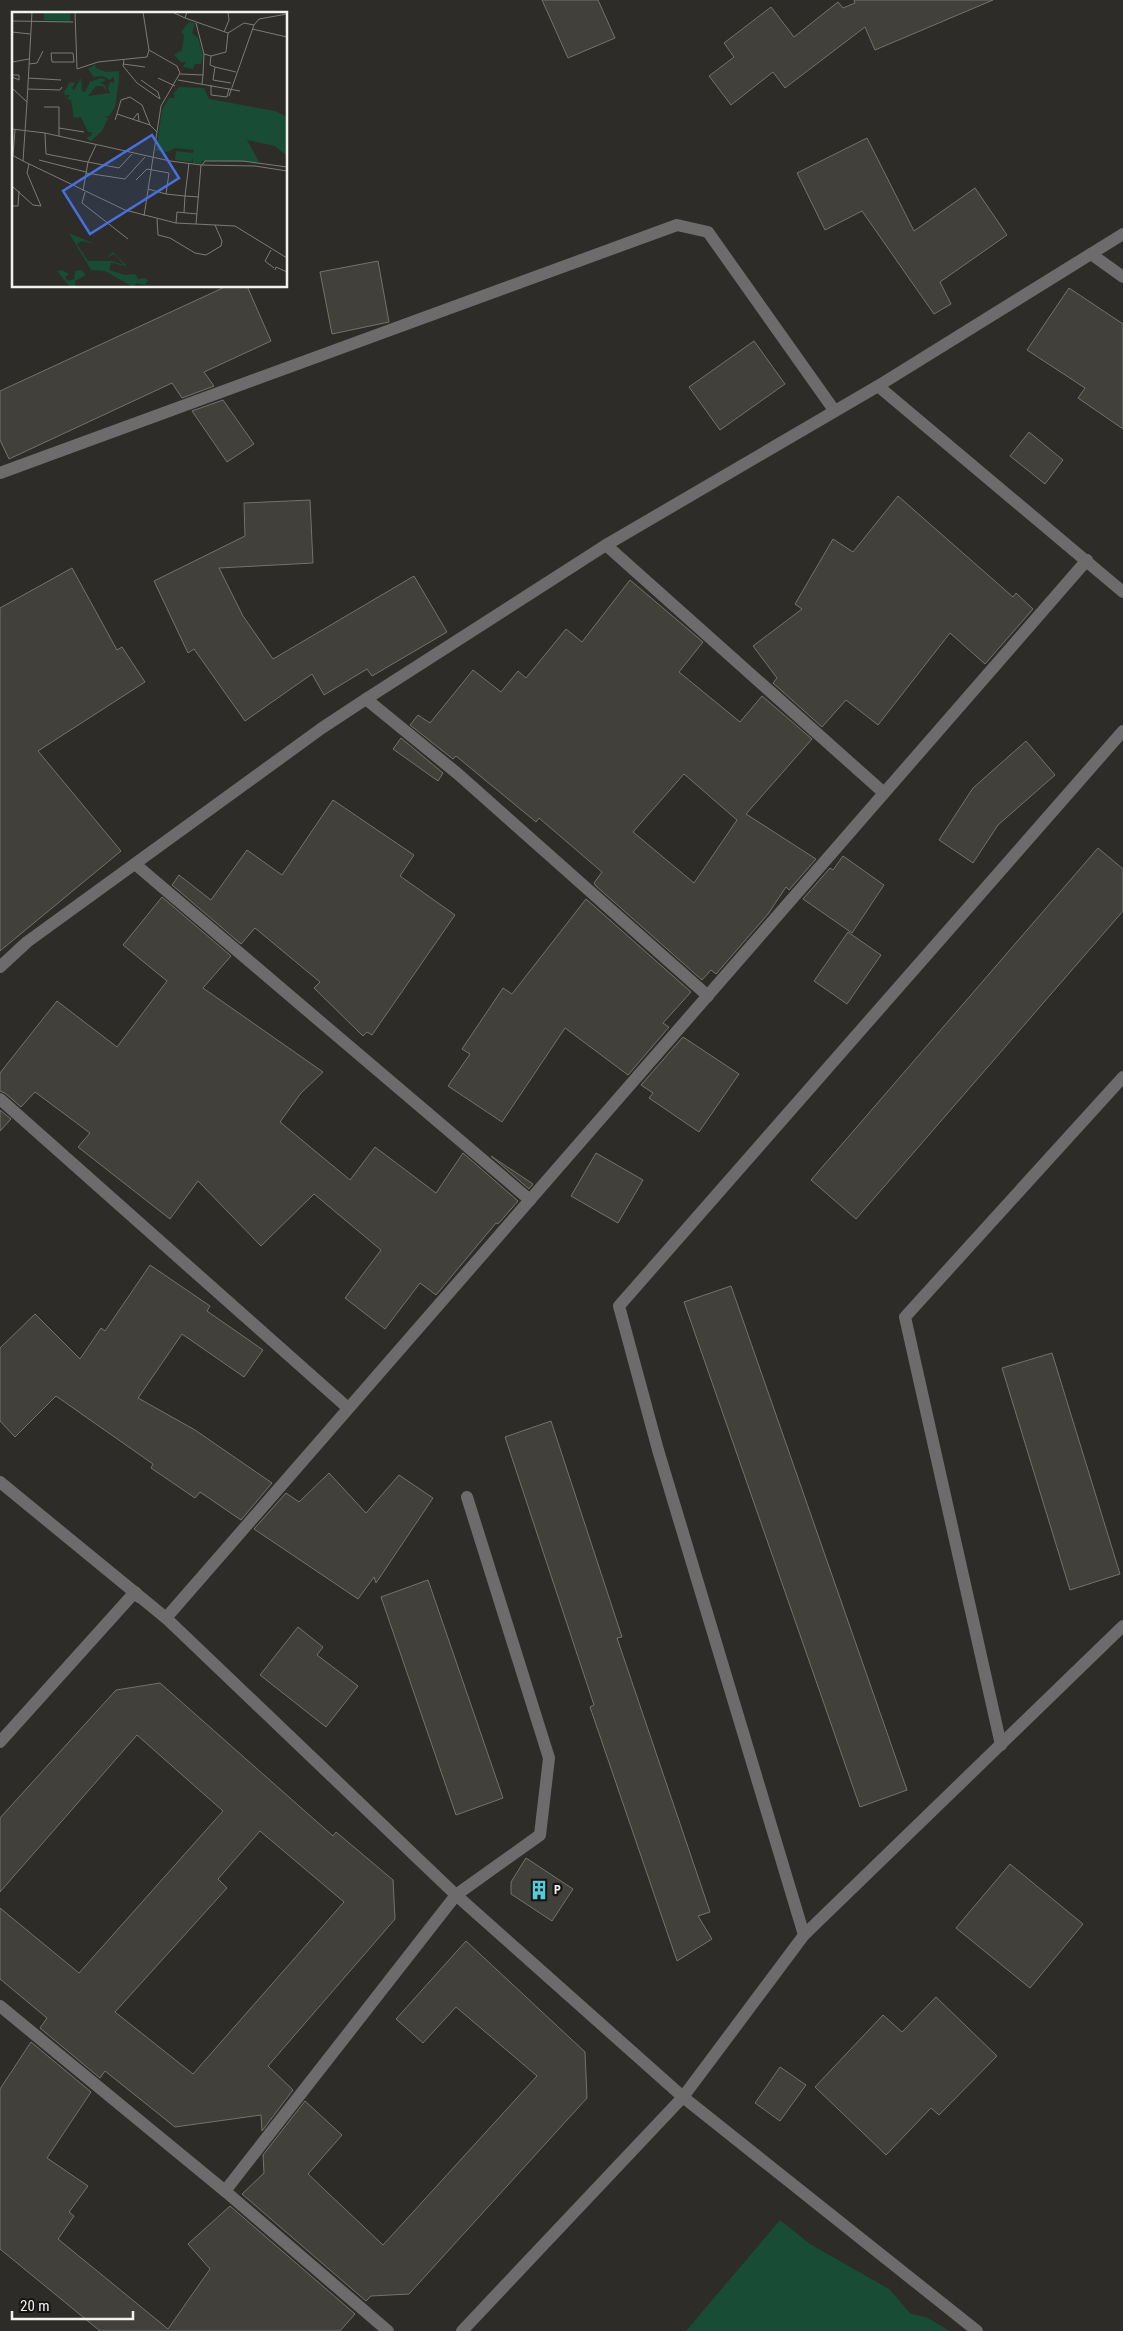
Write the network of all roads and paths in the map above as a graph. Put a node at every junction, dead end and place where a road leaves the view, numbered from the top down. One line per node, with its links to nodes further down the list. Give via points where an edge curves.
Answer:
1 (1123, 234): 2 (street)
2 (1091, 254): 3 (street); 4 (street)
3 (1123, 277)
4 (878, 386): 5 (street); 8 (street)
5 (834, 410): 6 (street, via 708,232 677,225); 7 (street)
6 (0, 473)
7 (606, 545): 10 (street); 12 (street)
8 (1087, 560): 9 (street); 12 (street)
9 (1123, 592)
10 (366, 699): 13 (street); 15 (street, via 458,774)
11 (1123, 731): 28 (street, via 619,1306 658,1450)
12 (884, 793): 15 (street)
13 (135, 864): 14 (street, via 27,942); 18 (street)
14 (0, 967)
15 (708, 996): 18 (street)
16 (1123, 1077): 26 (street, via 905,1317)
17 (0, 1099): 19 (street)
18 (530, 1200): 19 (street)
19 (348, 1408): 23 (street)
20 (0, 1482): 22 (street)
21 (466, 1497): 27 (street, via 549,1758 540,1835)
22 (135, 1592): 23 (street); 25 (street); 27 (street)
23 (166, 1618): 27 (street)
24 (1123, 1626): 26 (street)
25 (0, 1742)
26 (1001, 1745): 28 (street)
27 (453, 1891): 30 (street); 31 (street)
28 (804, 1935): 30 (street)
29 (0, 2006): 31 (street)
30 (683, 2097): 33 (street); 34 (street)
31 (225, 2191): 32 (street)
32 (388, 2331)
33 (462, 2331)
34 (977, 2331)

